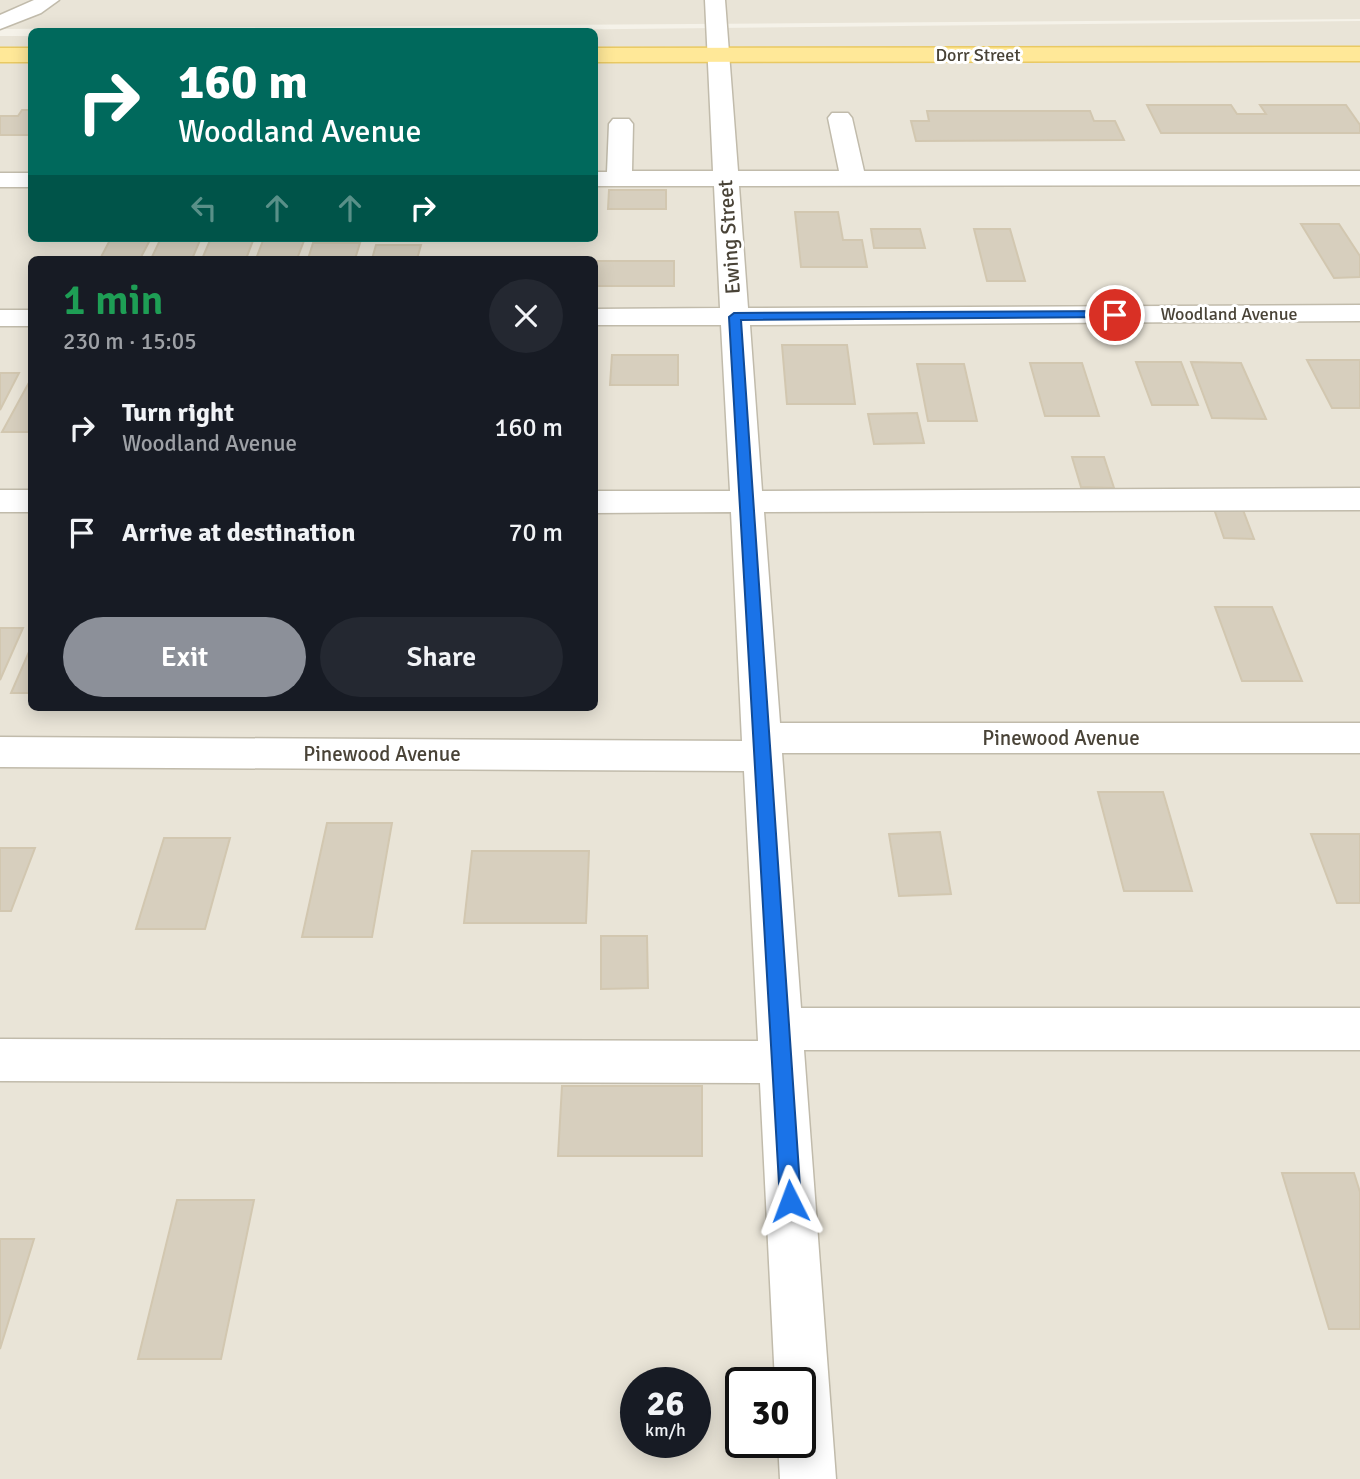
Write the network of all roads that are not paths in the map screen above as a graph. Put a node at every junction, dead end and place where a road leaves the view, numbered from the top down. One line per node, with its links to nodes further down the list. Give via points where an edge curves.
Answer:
1 (49, 0): 4 (street)
2 (61, 0): 5 (street)
3 (715, 0): 10 (street, Ewing Street)
4 (0, 23)
5 (43, 28)
6 (28, 47): 8 (main road)
7 (1360, 54): 10 (main road, Dorr Street)
8 (0, 55)
9 (598, 55): 10 (main road, Dorr Street)
10 (718, 55): 15 (street, Ewing Street)
11 (840, 118): 16 (street)
12 (621, 124): 14 (street)
13 (1360, 178): 16 (street)
14 (607, 179): 15 (street)
15 (726, 179): 16 (street); 21 (street, Ewing Street)
16 (853, 179)
17 (0, 180): 18 (street)
18 (28, 180)
19 (1360, 313): 21 (street, Woodland Avenue)
20 (598, 317): 21 (street, Woodland Avenue)
21 (734, 317): 28 (street, Ewing Street)
22 (0, 318): 23 (street)
23 (28, 318)
24 (1360, 499): 28 (street)
25 (0, 501): 26 (street)
26 (28, 501)
27 (598, 502): 28 (street)
28 (747, 502): 30 (street, Ewing Street)
29 (1360, 738): 30 (street, Pinewood Avenue)
30 (763, 747): 31 (street, Pinewood Avenue); 33 (street, Ewing Street)
31 (0, 752)
32 (1360, 1030): 33 (street)
33 (780, 1045): 34 (street); 35 (street, Ewing Street)
34 (0, 1060)
35 (808, 1479)

